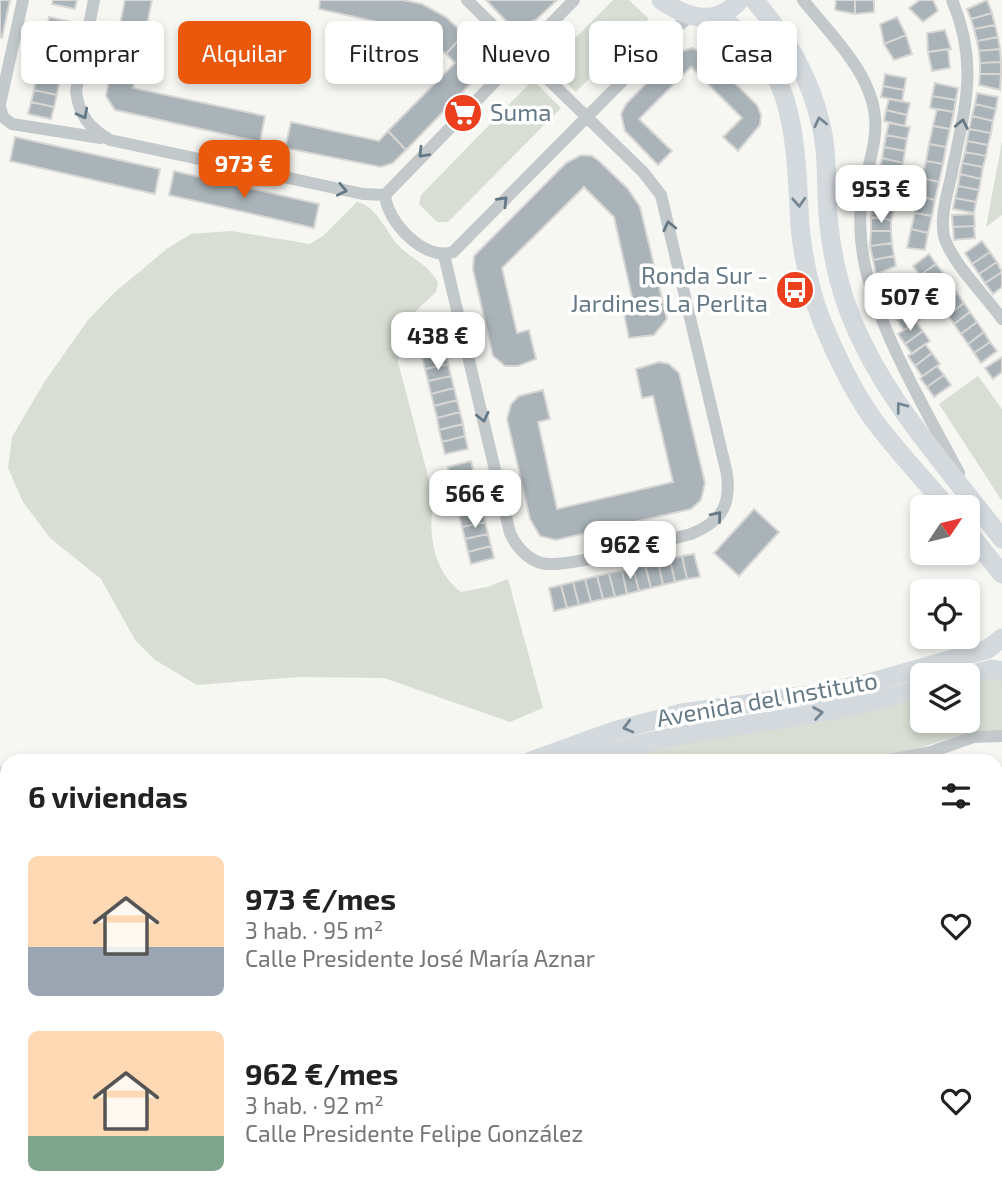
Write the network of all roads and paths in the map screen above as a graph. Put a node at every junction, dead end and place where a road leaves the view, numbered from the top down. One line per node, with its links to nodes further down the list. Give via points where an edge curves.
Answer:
1 (23, 0): 16 (street)
2 (94, 0): 18 (street, one-way to 18, via 76,91 84,120)
3 (467, 0): 12 (street)
4 (574, 0): 13 (street)
5 (662, 0): 10 (main road)
6 (740, 0): 11 (main road)
7 (754, 0): 24 (main road, one-way to 7, via 883,382 852,318 829,226 825,152 814,101 786,38)
8 (803, 0): 25 (street, via 867,87 875,116 861,205 866,270 902,360)
9 (952, 0): 21 (street, one-way to 9, via 944,236 945,204 968,87 967,43)
10 (689, 17): 11 (main road); 17 (street)
11 (716, 17): 23 (main road, one-way to 23, via 746,36 770,66 788,108 796,138 800,229 807,267 820,316 840,362 877,425)
12 (489, 21)
13 (553, 21)
14 (492, 84): 19 (street, one-way to 19)
15 (553, 84): 17 (street)
16 (0, 106): 18 (street, via 3,117 12,124)
17 (587, 117): 20 (street, one-way to 17, via 464,242); 20 (street, one-way to 17, via 509,533 516,546 540,563 569,563 691,534 717,519 729,492 727,474 661,195)
18 (110, 140): 19 (street, one-way to 19)
19 (385, 195): 20 (street, via 386,206 408,234 424,248)
20 (444, 255)
21 (998, 303): 22 (street)
22 (1002, 319)
23 (937, 495)
24 (969, 495)
25 (971, 495)
26 (980, 509): 27 (main road)
27 (1002, 538)
28 (980, 547): 29 (main road)
29 (1002, 574)
30 (1002, 638): 35 (main road, Avenida del Instituto, one-way to 35, via 988,649 869,683 682,713)
31 (1002, 671): 32 (main road)
32 (980, 672)
33 (910, 691): 36 (main road, Avenida del Instituto, one-way to 33, via 673,736 830,711)
34 (1002, 736): 37 (street, via 974,737)
35 (550, 754)
36 (603, 754)
37 (925, 754)

